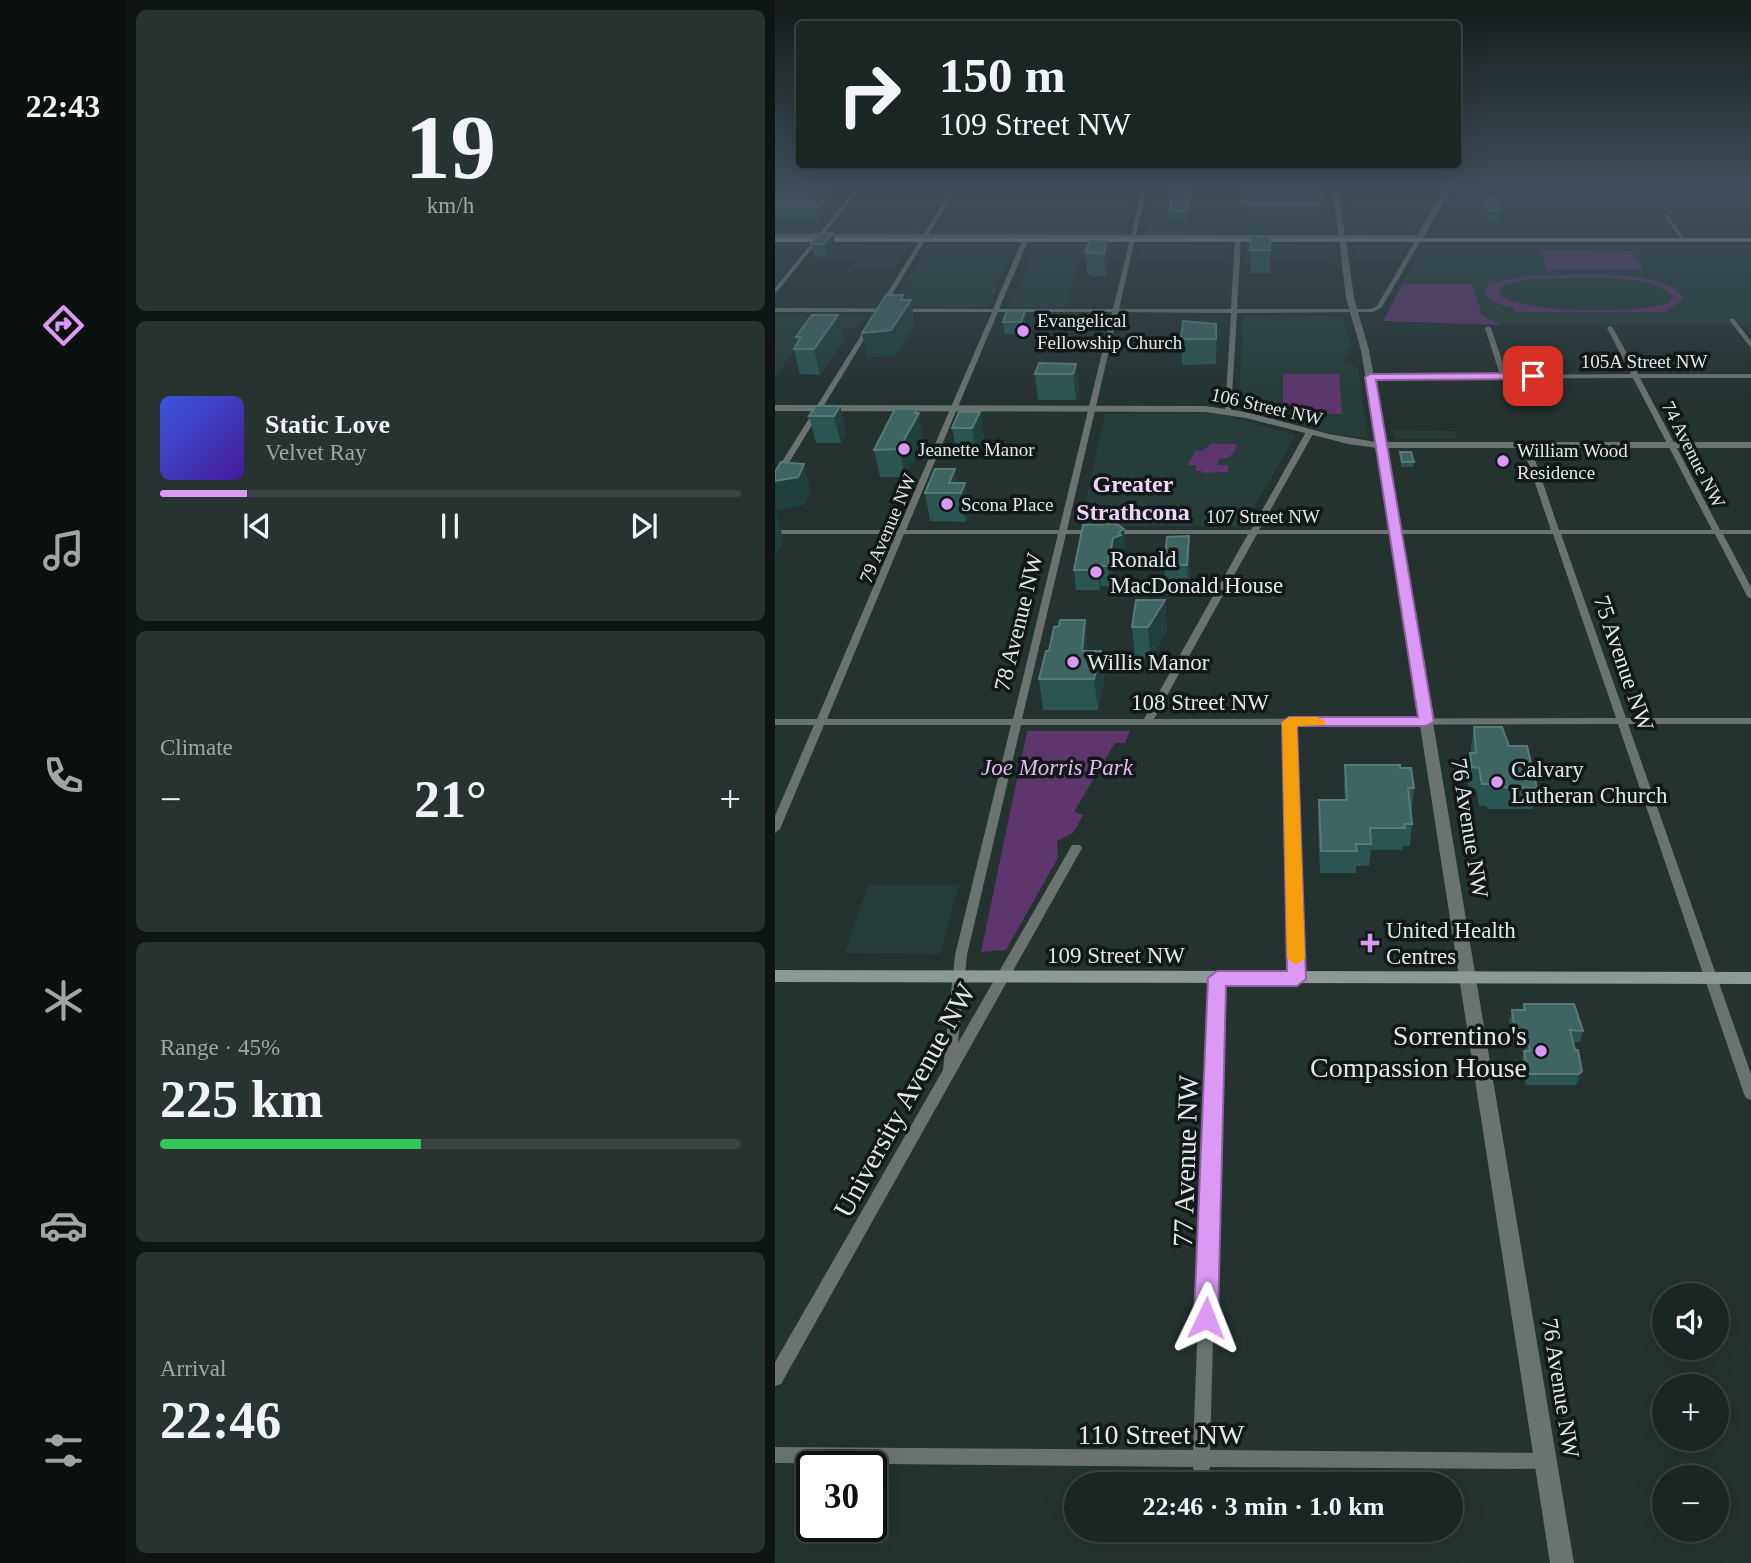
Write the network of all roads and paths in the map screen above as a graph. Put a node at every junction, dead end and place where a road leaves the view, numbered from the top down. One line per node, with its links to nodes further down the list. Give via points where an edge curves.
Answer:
1 (802, 259): 8 (street)
2 (910, 259): 10 (street)
3 (1018, 259): 11 (street, 79 Avenue NW)
4 (1128, 259): 12 (street, 78 Avenue NW)
5 (1237, 259): 13 (street)
6 (1344, 259): 14 (street, 76 Avenue NW)
7 (1408, 259): 14 (street, via 1379,309)
8 (775, 292)
9 (775, 310): 10 (street)
10 (879, 310): 11 (street); 24 (street)
11 (997, 310): 12 (street); 25 (street, 79 Avenue NW)
12 (1115, 311): 13 (street); 26 (street, 78 Avenue NW)
13 (1234, 311): 14 (street); 27 (street)
14 (1353, 311): 21 (street, 76 Avenue NW)
15 (1732, 320): 18 (street)
16 (1488, 328): 22 (street)
17 (1610, 328): 19 (street, 74 Avenue NW)
18 (1751, 346)
19 (1636, 376): 20 (street, 105A Street NW); 22 (street, 105A Street NW); 31 (street, 74 Avenue NW)
20 (1751, 376)
21 (1370, 377): 22 (street, 105A Street NW); 29 (street, 76 Avenue NW)
22 (1504, 377)
23 (775, 408): 24 (street, 106 Street NW)
24 (818, 408): 25 (street, 106 Street NW); 33 (street)
25 (955, 409): 26 (street, 106 Street NW); 35 (street, 79 Avenue NW)
26 (1091, 409): 27 (street, 106 Street NW); 36 (street, 78 Avenue NW)
27 (1228, 411): 28 (street, 106 Street NW)
28 (1309, 434): 29 (street, 106 Street NW); 37 (street)
29 (1381, 445): 30 (street, 106 Street NW); 38 (street, 76 Avenue NW)
30 (1526, 445): 31 (street, 106 Street NW); 39 (street, 75 Avenue NW)
31 (1671, 445): 32 (street, 106 Street NW); 40 (street, 74 Avenue NW)
32 (1751, 445)
33 (775, 479)
34 (775, 532): 35 (street, 107 Street NW)
35 (902, 532): 36 (street, 107 Street NW); 46 (street, 79 Avenue NW)
36 (1061, 532): 37 (street, 107 Street NW); 47 (street, 78 Avenue NW)
37 (1254, 532): 38 (street, 107 Street NW); 48 (street)
38 (1397, 532): 39 (street, 107 Street NW); 50 (street, 76 Avenue NW)
39 (1556, 532): 40 (street, 107 Street NW); 43 (street, 75 Avenue NW)
40 (1717, 532): 41 (street, 107 Street NW); 42 (street, 74 Avenue NW)
41 (1751, 532)
42 (1751, 596)
43 (1621, 721): 44 (street, 108 Street NW); 50 (street, 108 Street NW); 57 (street, 75 Avenue NW)
44 (1751, 721)
45 (775, 722): 46 (street, 108 Street NW)
46 (821, 722): 47 (street, 108 Street NW); 51 (street, 79 Avenue NW)
47 (1015, 722): 48 (street, 108 Street NW); 54 (street, 78 Avenue NW)
48 (1147, 722): 49 (street, 108 Street NW)
49 (1289, 722): 50 (street, 108 Street NW); 59 (street)
50 (1426, 722): 60 (street, 76 Avenue NW)
51 (775, 828)
52 (1076, 848): 55 (street, University Avenue NW)
53 (775, 976): 54 (main road, 109 Street NW)
54 (956, 977): 55 (main road, 109 Street NW); 61 (street, 78 Avenue NW)
55 (1001, 978): 56 (main road, 109 Street NW); 61 (street, University Avenue NW)
56 (1217, 978): 59 (main road, 109 Street NW); 66 (street, 77 Avenue NW)
57 (1711, 978): 58 (main road, 109 Street NW); 60 (main road, 109 Street NW); 62 (street, 75 Avenue NW)
58 (1751, 978)
59 (1297, 979): 60 (main road, 109 Street NW)
60 (1469, 979): 65 (street, 76 Avenue NW)
61 (949, 1070): 63 (street, University Avenue NW)
62 (1751, 1094)
63 (775, 1378)
64 (775, 1455): 66 (street, 110 Street NW)
65 (1546, 1461): 66 (street, 110 Street NW); 67 (street, 76 Avenue NW)
66 (1201, 1466)
67 (1562, 1563)

